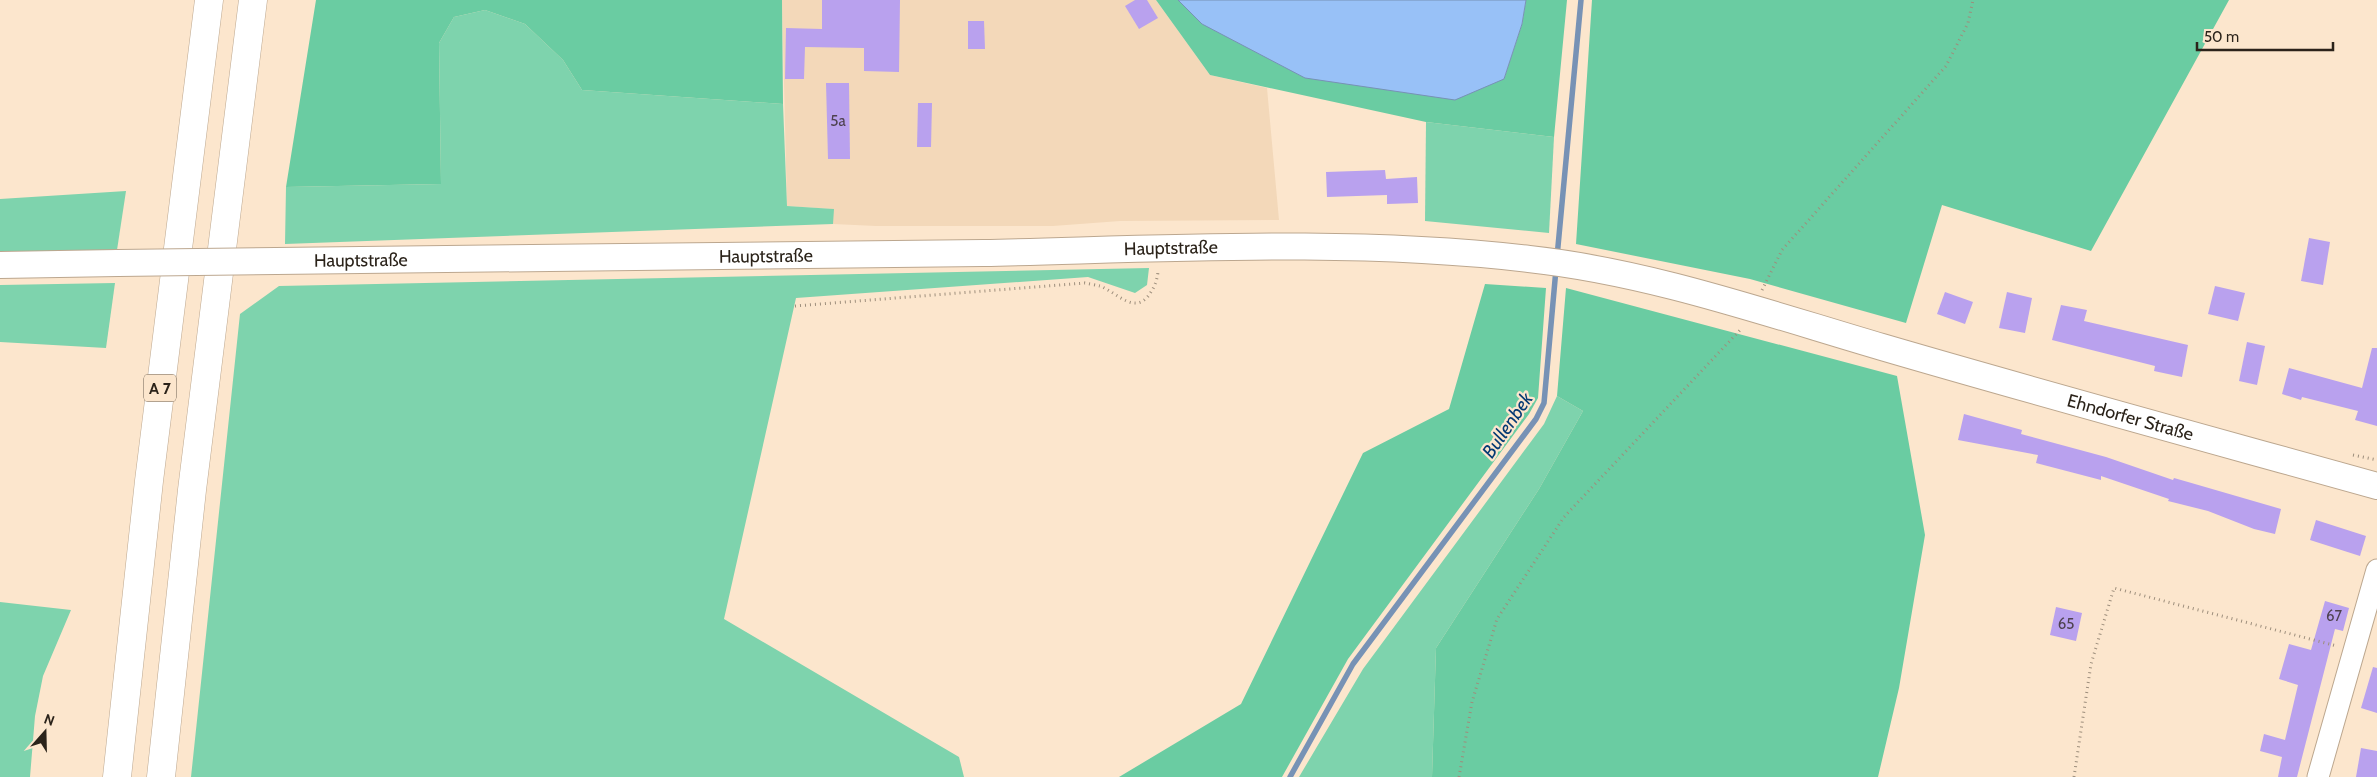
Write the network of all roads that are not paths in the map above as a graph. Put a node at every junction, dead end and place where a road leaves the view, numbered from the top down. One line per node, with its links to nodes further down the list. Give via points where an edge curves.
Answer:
1 (209, 0): 7 (highway, A 7, via 154,443)
2 (253, 0): 8 (highway, via 192,490)
3 (0, 265): 4 (street, Hauptstraße, bridge, via 846,255 1248,246 1435,251 1532,259)
4 (1586, 268): 5 (street, Ehndorfer Straße, via 1755,308 1885,348)
5 (2377, 486)
6 (2377, 570): 9 (street)
7 (117, 777)
8 (161, 777)
9 (2318, 777)

